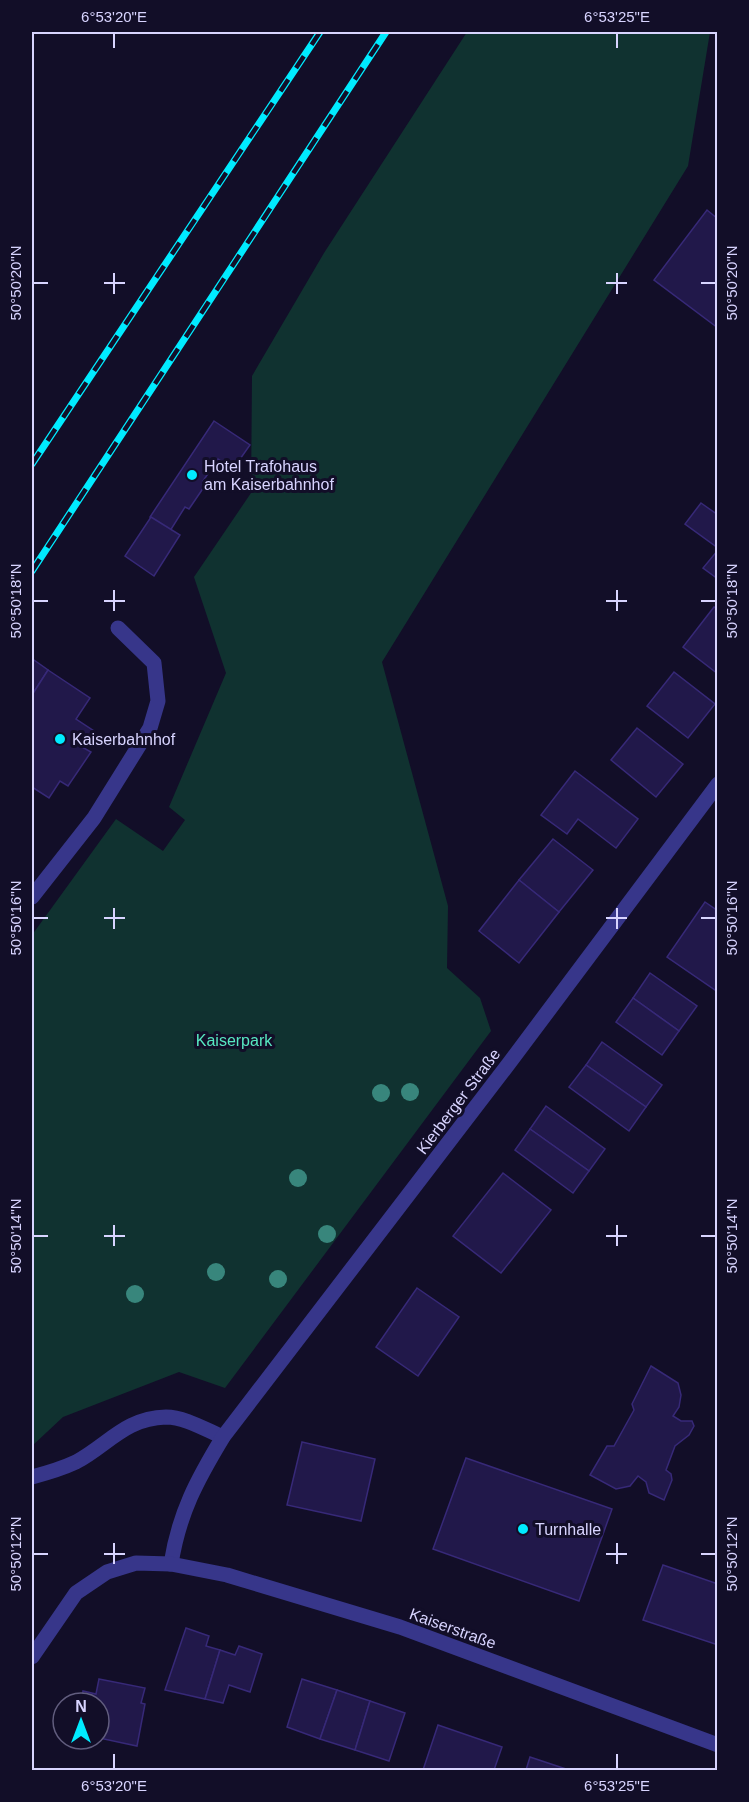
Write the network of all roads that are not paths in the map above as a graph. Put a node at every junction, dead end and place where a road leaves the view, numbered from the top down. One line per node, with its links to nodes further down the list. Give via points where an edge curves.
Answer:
1 (118, 628): 3 (street, via 154,663 158,701 150,728 94,818)
2 (717, 784): 4 (street, Kierberger Straße)
3 (32, 897)
4 (223, 1437): 5 (street, via 167,1417 131,1424 77,1461); 6 (street, Kierberger Straße, via 189,1498 176,1533)
5 (32, 1477)
6 (171, 1564): 7 (street, Kaiserstraße, via 136,1563 107,1572 76,1593); 8 (street, Kaiserstraße, via 227,1575 400,1627)
7 (32, 1657)
8 (717, 1745)

